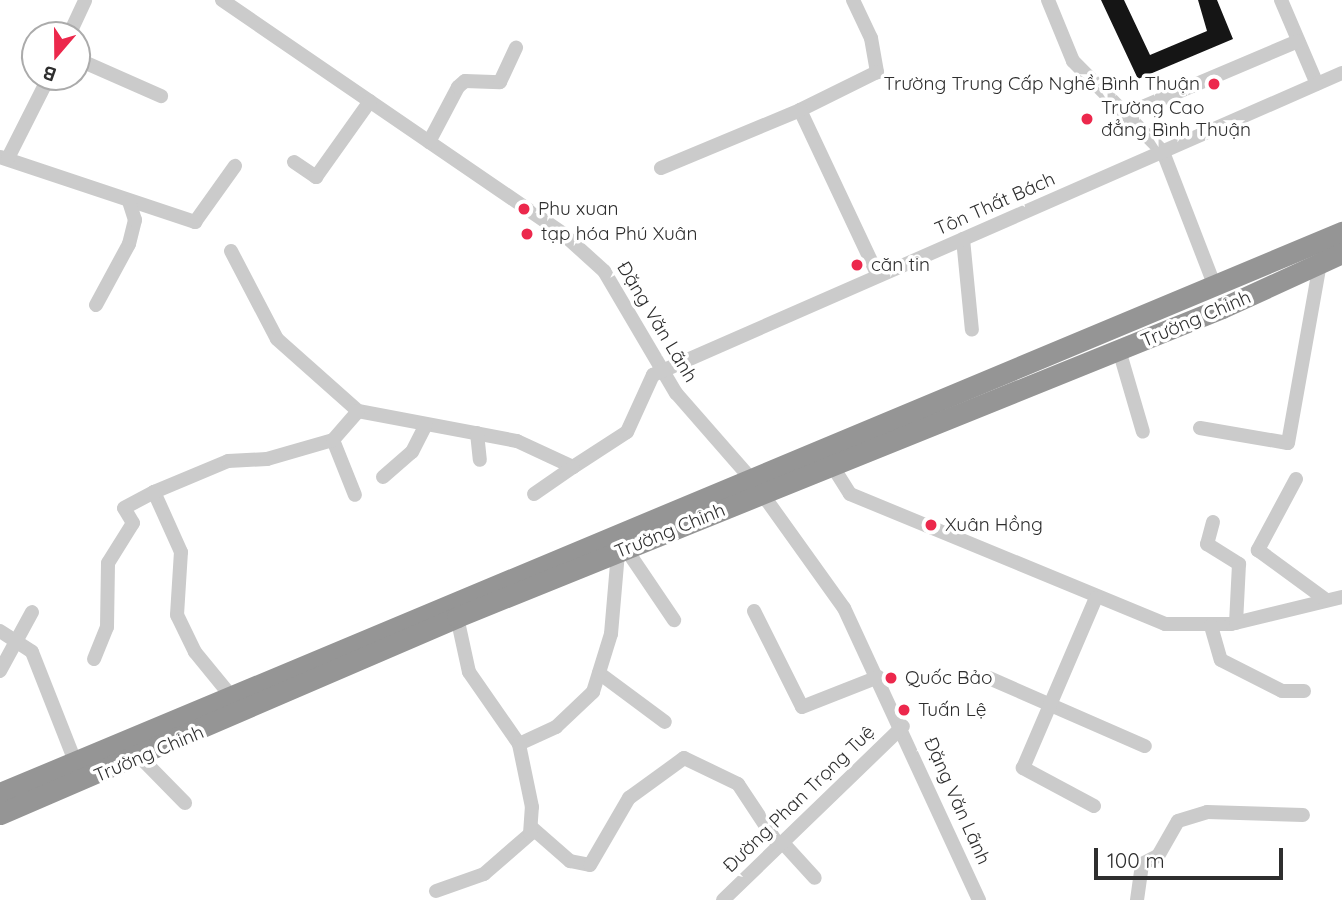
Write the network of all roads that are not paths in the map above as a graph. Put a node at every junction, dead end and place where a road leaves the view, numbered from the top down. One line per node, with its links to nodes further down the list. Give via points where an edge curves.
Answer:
1 (85, 0): 6 (street)
2 (223, 0): 14 (street, Đặng Văn Lãnh)
3 (853, 0): 15 (street, via 871,38 877,72)
4 (1048, 0): 16 (street, via 1073,61)
5 (1281, 0): 7 (street)
6 (75, 21)
7 (1298, 41): 11 (street); 16 (street)
8 (516, 48): 17 (street, via 500,82 465,81 458,87)
9 (91, 65): 13 (street)
10 (1342, 73): 11 (street, Tôn Thất Bách)
11 (1317, 84): 18 (street, Tôn Thất Bách)
12 (41, 91): 19 (street)
13 (161, 96)
14 (370, 101): 17 (street, Đặng Văn Lãnh); 20 (street, via 316,177)
15 (800, 110): 22 (street); 29 (street)
16 (1126, 114): 18 (street)
17 (429, 142): 34 (street, Đặng Văn Lãnh, via 592,257)
18 (1163, 152): 25 (street, Tôn Thất Bách); 30 (street)
19 (4, 158): 23 (street)
20 (294, 162)
21 (235, 166): 23 (street, via 195,222)
22 (661, 169)
23 (129, 202): 31 (street, via 135,220 129,244)
24 (1342, 232): 30 (highway, Trường Chinh)
25 (963, 239): 29 (street, Tôn Thất Bách); 32 (street)
26 (231, 251): 35 (street, via 277,339)
27 (1342, 253): 28 (highway, Trường Chinh)
28 (1320, 264): 33 (highway, Trường Chinh); 37 (street, via 1288,443)
29 (878, 276): 34 (street, Tôn Thất Bách)
30 (1215, 287): 41 (highway, Trường Chinh, via 1066,344)
31 (96, 305)
32 (972, 330)
33 (1119, 350): 38 (street); 41 (highway, Trường Chinh)
34 (663, 371): 43 (street, via 653,375 627,432); 46 (street, Đặng Văn Lãnh)
35 (358, 411): 36 (street); 40 (street)
36 (426, 425): 39 (street); 44 (street, via 412,452)
37 (1200, 428)
38 (1143, 432)
39 (477, 433): 42 (street); 43 (street, via 517,440)
40 (333, 440): 47 (street, via 267,459 228,461); 49 (street)
41 (828, 458): 46 (highway, Trường Chinh); 54 (street, via 850,494)
42 (480, 460)
43 (573, 467): 48 (street)
44 (383, 477)
45 (1296, 479): 51 (street)
46 (757, 488): 52 (highway, Trường Chinh); 68 (street, Đặng Văn Lãnh, via 844,608); 71 (highway, Trường Chinh)
47 (154, 492): 65 (street, via 124,508 133,523 108,563 107,627); 71 (street, via 181,552 177,615)
48 (534, 494)
49 (355, 495)
50 (1213, 522): 53 (street, via 1206,544)
51 (1258, 550): 53 (street); 56 (street)
52 (622, 551): 59 (highway, Trường Chinh); 60 (street); 67 (street, via 616,605)
53 (1240, 564): 61 (street)
54 (1096, 597): 62 (street, via 1165,624); 72 (street)
55 (1342, 597): 56 (street)
56 (1326, 600): 61 (street)
57 (754, 611): 68 (street, via 802,707)
58 (32, 612): 64 (street)
59 (457, 617): 74 (highway, Trường Chinh, via 220,723); 76 (street, via 469,672)
60 (674, 620)
61 (1236, 623): 62 (street)
62 (1211, 626): 70 (street, via 1221,660 1282,691)
63 (0, 631): 64 (street)
64 (18, 640): 66 (street); 79 (street, via 32,652)
65 (94, 659)
66 (0, 671)
67 (599, 673): 73 (street); 76 (street, via 593,692 573,714)
68 (878, 677): 75 (street, Đặng Văn Lãnh)
69 (989, 678): 72 (street)
70 (1304, 691)
71 (222, 700): 74 (highway, Trường Chinh)
72 (1048, 701): 77 (street); 82 (street, via 1023,768)
73 (665, 722)
74 (191, 725): 78 (highway, Trường Chinh); 79 (highway, Trường Chinh)
75 (903, 726): 86 (street, Đường Phan Trọng Tuệ); 90 (street, Đặng Văn Lãnh)
76 (519, 744): 85 (street)
77 (1145, 746)
78 (141, 758): 81 (street); 83 (highway, Trường Chinh)
79 (75, 761): 80 (highway, Trường Chinh)
80 (0, 793)
81 (185, 803)
82 (1094, 806)
83 (0, 814)
84 (1303, 815): 91 (street, via 1206,812 1178,821 1158,856 1142,864)
85 (531, 827): 86 (street, via 570,861 590,865 629,798 684,758 738,783); 88 (street, via 498,865)
86 (781, 845): 87 (street); 89 (street, Đường Phan Trọng Tuệ)
87 (815, 878)
88 (436, 891)
89 (723, 900)
90 (979, 900)
91 (1137, 900)

